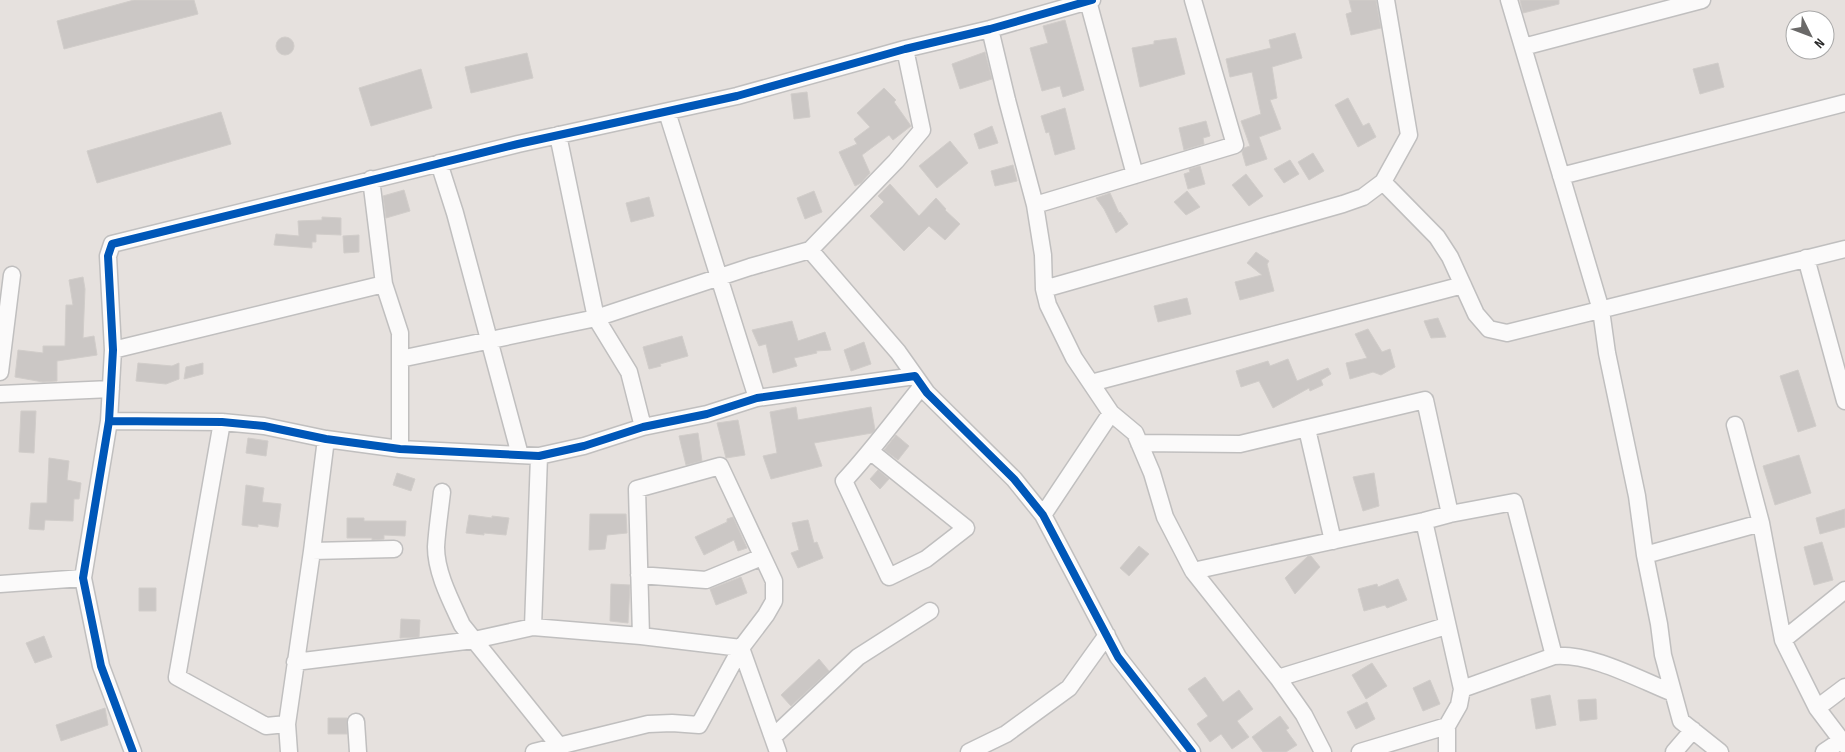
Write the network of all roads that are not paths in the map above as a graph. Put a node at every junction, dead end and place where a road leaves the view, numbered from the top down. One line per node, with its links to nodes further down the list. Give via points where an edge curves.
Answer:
1 (1090, 0): 6 (street); 13 (street)
2 (1193, 0): 13 (street, via 1235,145)
3 (1386, 0): 16 (street, via 1409,135)
4 (1509, 0): 7 (street)
5 (1702, 0): 7 (street)
6 (990, 29): 8 (street); 17 (street)
7 (1523, 48): 14 (street)
8 (905, 50): 10 (street); 19 (street, via 922,130)
9 (1845, 103): 14 (street)
10 (667, 112): 11 (street); 22 (street)
11 (558, 136): 12 (street); 27 (street)
12 (439, 163): 15 (street); 28 (street)
13 (1134, 175): 17 (street)
14 (1561, 176): 26 (street)
15 (371, 179): 23 (street); 29 (street, via 112,244 108,256)
16 (1383, 182): 24 (street, via 1437,237); 25 (street, via 1363,197 1343,204)
17 (1035, 205): 25 (street, via 1043,254)
18 (1845, 249): 20 (street)
19 (810, 250): 22 (street); 32 (street)
20 (1806, 258): 26 (street); 37 (street)
21 (12, 275): 31 (street)
22 (718, 278): 27 (street); 36 (street)
23 (384, 284): 29 (street); 30 (street, via 400,332)
24 (1463, 285): 26 (street, via 1476,314 1489,328 1506,333); 33 (street)
25 (1044, 289): 33 (street, via 1048,305 1074,358)
26 (1601, 310): 58 (street, via 1637,496)
27 (596, 318): 28 (street); 42 (street, via 629,372)
28 (488, 340): 30 (street); 48 (street)
29 (113, 350): 34 (street)
30 (400, 358): 46 (street)
31 (0, 372)
32 (919, 381): 36 (street); 47 (street); 52 (street, via 927,393 1014,479)
33 (1091, 383): 38 (street)
34 (111, 388): 35 (street); 39 (street)
35 (0, 394)
36 (757, 398): 42 (street, via 707,414)
37 (1845, 401)
38 (1111, 413): 45 (street, via 1135,433); 52 (street)
39 (109, 421): 40 (street); 62 (street)
40 (222, 422): 44 (street, via 264,426); 81 (street, via 177,676 266,726)
41 (1735, 425): 54 (street)
42 (643, 427): 49 (street, via 584,446)
43 (1307, 429): 45 (street, via 1240,444); 51 (street, via 1425,400); 55 (street)
44 (326, 439): 46 (street); 57 (street)
45 (1139, 443): 60 (street, via 1165,517)
46 (400, 449): 48 (street)
47 (870, 451): 47 (street, via 844,481 889,578 926,558 966,528)
48 (520, 456): 49 (street)
49 (538, 456): 67 (street)
50 (442, 492): 70 (street, via 436,548 442,576 462,625)
51 (1450, 514): 53 (street); 73 (street, via 1514,502)
52 (1043, 515): 68 (street)
53 (1424, 521): 55 (street); 66 (street)
54 (1761, 523): 58 (street); 71 (street)
55 (1333, 541): 60 (street)
56 (394, 549): 57 (street)
57 (312, 551): 74 (street)
58 (1645, 556): 78 (street, via 1663,655)
59 (762, 557): 61 (street, via 706,580); 61 (street, via 720,466 637,489); 72 (street, via 774,581 774,601)
60 (1193, 572): 75 (street)
61 (639, 575): 69 (street)
62 (82, 578): 63 (street); 88 (street, via 101,666)
63 (0, 584)
64 (1845, 590): 71 (street)
65 (930, 611): 85 (street, via 858,657)
66 (1446, 626): 75 (street); 77 (street)
67 (532, 627): 69 (street); 70 (street)
68 (1107, 635): 87 (street, via 1118,657); 92 (street, via 1069,688 1006,734)
69 (641, 636): 72 (street)
70 (474, 640): 74 (street); 86 (street)
71 (1783, 640): 79 (street)
72 (741, 648): 85 (street); 86 (street, via 700,725 648,724)
73 (1554, 656): 77 (street); 78 (street, via 1589,658)
74 (296, 662): 81 (street)
75 (1278, 678): 93 (street, via 1304,715)
76 (1845, 687): 79 (street)
77 (1462, 689): 82 (street, via 1459,705)
78 (1674, 693): 83 (street, via 1681,721)
79 (1818, 708): 84 (street)
80 (356, 722): 90 (street)
81 (287, 724): 89 (street)
82 (1447, 726): 94 (street); 95 (street)
83 (1693, 730): 96 (street); 97 (street)
84 (1843, 742): 98 (street)
85 (775, 745)
86 (560, 746): 91 (street)
87 (1184, 749)
88 (133, 752)
89 (289, 752)
90 (358, 752)
91 (534, 752)
92 (969, 752)
93 (1323, 752)
94 (1360, 752)
95 (1446, 752)
96 (1674, 752)
97 (1720, 752)
98 (1824, 752)

